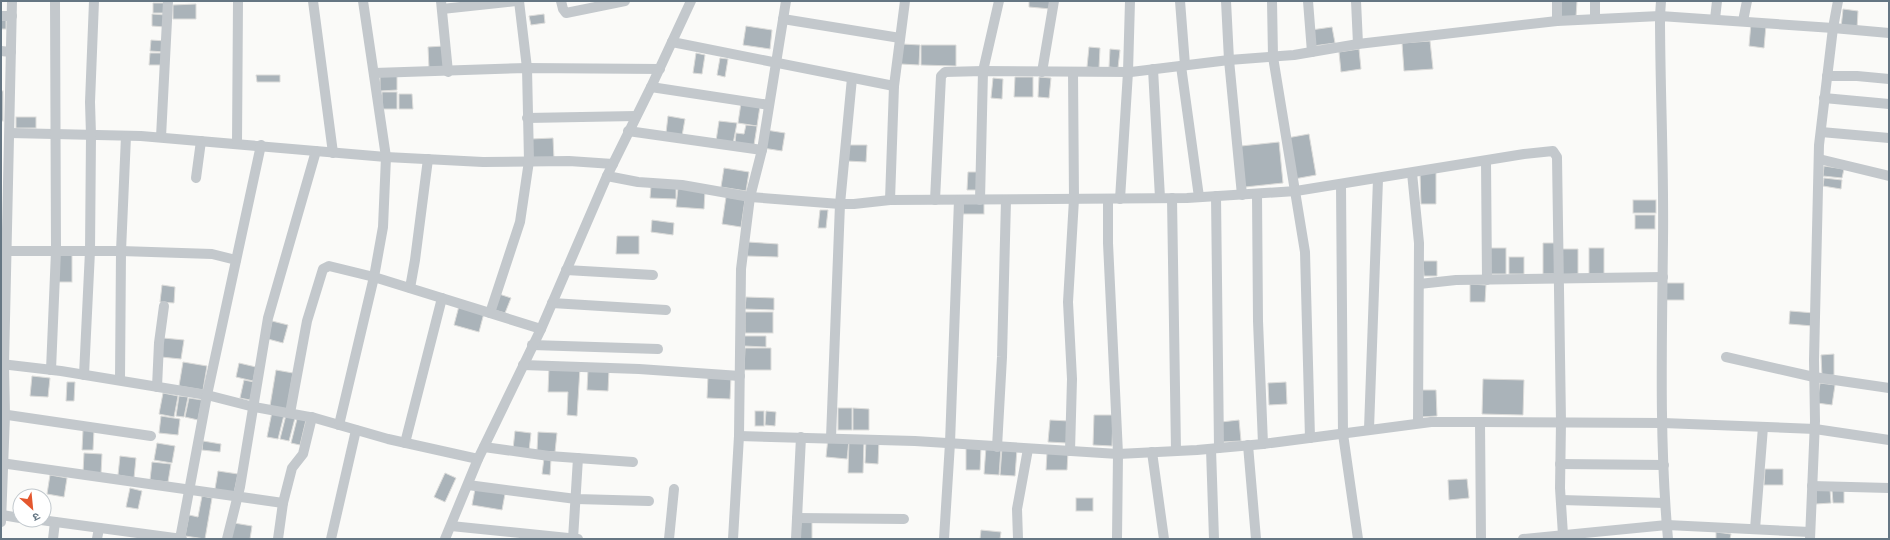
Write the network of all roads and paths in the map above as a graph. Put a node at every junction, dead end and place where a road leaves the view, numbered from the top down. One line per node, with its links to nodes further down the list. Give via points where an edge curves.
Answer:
1 (12, 1): 30 (street)
2 (55, 1): 71 (street)
3 (94, 1): 72 (street)
4 (168, 1): 74 (street)
5 (238, 1): 77 (street)
6 (313, 1): 81 (street)
7 (363, 1): 56 (street)
8 (517, 1): 28 (street); 48 (street)
9 (561, 1): 10 (street, via 566,13)
10 (625, 1)
11 (690, 1): 40 (street)
12 (786, 1): 32 (street)
13 (905, 1): 39 (street)
14 (999, 1): 51 (street)
15 (1054, 1): 53 (street)
16 (1130, 1): 55 (street)
17 (1180, 1): 47 (street)
18 (1226, 1): 45 (street)
19 (1272, 1): 44 (street)
20 (1308, 1): 43 (street)
21 (1356, 1): 41 (street)
22 (1557, 1): 35 (street)
23 (1595, 1): 33 (street)
24 (1661, 1): 31 (street)
25 (1717, 1): 34 (street)
26 (1747, 1): 36 (street)
27 (1838, 1): 37 (street)
28 (441, 5): 52 (street)
29 (1, 16): 30 (street)
30 (12, 16): 42 (street)
31 (1660, 16): 33 (street); 34 (street); 119 (street)
32 (782, 19): 39 (street); 46 (street)
33 (1595, 19): 35 (street)
34 (1715, 19): 36 (street)
35 (1558, 21): 41 (street)
36 (1743, 21): 37 (street)
37 (1833, 28): 38 (street); 57 (street)
38 (1889, 33)
39 (900, 38): 60 (street)
40 (672, 42): 46 (street); 49 (street)
41 (1358, 44): 43 (street)
42 (6, 51): 62 (street)
43 (1312, 52): 44 (street)
44 (1273, 57): 45 (street); 94 (street)
45 (1229, 60): 47 (street); 96 (street)
46 (776, 64): 58 (street); 65 (street)
47 (1183, 66): 50 (street); 101 (street)
48 (527, 68): 49 (street); 52 (street); 67 (street)
49 (660, 69): 61 (street)
50 (1153, 69): 55 (street); 99 (street)
51 (983, 71): 53 (street); 106 (street, via 953,71 945,72 941,76); 108 (street)
52 (448, 72): 56 (street)
53 (1042, 72): 54 (street)
54 (1073, 72): 55 (street); 102 (street)
55 (1128, 72): 104 (street)
56 (374, 73): 82 (street)
57 (1826, 76): 59 (street); 63 (street)
58 (852, 78): 60 (street); 110 (street)
59 (1889, 79)
60 (894, 86): 105 (street)
61 (651, 87): 65 (street); 66 (street)
62 (6, 89): 68 (street)
63 (1824, 98): 64 (street); 70 (street)
64 (1889, 104)
65 (769, 105): 79 (street)
66 (636, 116): 67 (street); 69 (street)
67 (527, 118): 85 (street)
68 (7, 127): 71 (street); 111 (street)
69 (628, 130): 79 (street); 87 (street)
70 (1821, 132): 75 (street); 84 (street)
71 (56, 134): 72 (street); 112 (street)
72 (91, 135): 73 (street); 113 (street)
73 (126, 136): 74 (street); 114 (street)
74 (161, 137): 76 (street)
75 (1889, 138)
76 (201, 140): 77 (street); 91 (street)
77 (237, 143): 78 (street)
78 (261, 145): 80 (street); 115 (street)
79 (762, 150): 98 (street)
80 (316, 151): 81 (street); 143 (street, via 268,318)
81 (333, 153): 82 (street)
82 (386, 157): 83 (street); 118 (street, via 383,227)
83 (428, 159): 85 (street); 123 (street)
84 (1819, 159): 90 (street); 138 (street)
85 (529, 161): 87 (street); 128 (street, via 520,222)
86 (1486, 161): 88 (street); 120 (street); 121 (street, via 1524,154 1553,151 1556,153)
87 (613, 164): 89 (street)
88 (1412, 173): 92 (street); 122 (street, via 1419,243)
89 (607, 176): 98 (street); 116 (street)
90 (1889, 176)
91 (196, 178)
92 (1378, 179): 93 (street); 155 (street)
93 (1341, 185): 94 (street); 156 (street)
94 (1296, 192): 95 (street); 161 (street, via 1304,252)
95 (1257, 194): 96 (street); 165 (street, via 1258,321)
96 (1242, 195): 97 (street)
97 (1216, 196): 101 (street); 170 (street)
98 (750, 197): 110 (street); 137 (street, via 741,269)
99 (1160, 198): 100 (street); 104 (street)
100 (1172, 198): 101 (street); 172 (street)
101 (1198, 198)
102 (1074, 199): 103 (street); 109 (street); 171 (street, via 1068,302 1072,379)
103 (1108, 199): 104 (street); 174 (street)
104 (1120, 199)
105 (890, 200): 106 (street); 110 (street)
106 (935, 200): 107 (street)
107 (959, 200): 108 (street); 164 (street)
108 (980, 200): 109 (street)
109 (1006, 200): 167 (street)
110 (840, 204): 160 (street)
111 (4, 251): 112 (street); 133 (street)
112 (56, 251): 113 (street); 135 (street)
113 (90, 251): 114 (street); 136 (street)
114 (121, 251): 115 (street, via 212,254); 139 (street)
115 (236, 260): 142 (street)
116 (566, 270): 117 (street); 125 (street)
117 (653, 275)
118 (374, 277): 123 (street); 144 (street, via 329,266 323,269 307,321); 151 (street)
119 (1663, 277): 121 (street); 149 (street)
120 (1487, 280): 121 (street); 122 (street)
121 (1559, 280): 148 (street)
122 (1419, 284): 150 (street)
123 (410, 288): 124 (street)
124 (442, 298): 128 (street); 163 (street)
125 (552, 303): 127 (street); 129 (street)
126 (164, 306): 140 (street)
127 (666, 310)
128 (490, 313): 129 (street)
129 (541, 329): 130 (street)
130 (532, 345): 131 (street); 134 (street)
131 (658, 349)
132 (1726, 357): 138 (street)
133 (3, 364): 135 (street); 145 (street)
134 (523, 365): 137 (street, via 639,368); 168 (street)
135 (51, 370): 136 (street)
136 (84, 375): 139 (street)
137 (740, 376): 158 (street)
138 (1814, 377): 141 (street); 153 (street)
139 (120, 380): 140 (street)
140 (157, 386): 142 (street)
141 (1889, 388)
142 (207, 395): 143 (street); 185 (street)
143 (254, 407): 144 (street); 186 (street)
144 (290, 413): 146 (street)
145 (3, 415): 157 (street); 178 (street)
146 (312, 417): 151 (street); 190 (street, via 303,454 292,468)
147 (1480, 422): 148 (street); 150 (street); 223 (street)
148 (1561, 422): 149 (street); 179 (street)
149 (1663, 423): 152 (street); 180 (street)
150 (1418, 424): 155 (street)
151 (339, 425): 154 (street)
152 (1763, 427): 153 (street); 201 (street)
153 (1815, 429): 162 (street); 182 (street)
154 (356, 430): 163 (street); 209 (street)
155 (1369, 430): 156 (street)
156 (1344, 434): 161 (street); 222 (street)
157 (152, 436)
158 (739, 436): 159 (street); 214 (street)
159 (801, 437): 160 (street); 193 (street)
160 (831, 438): 164 (street)
161 (1310, 438): 165 (street)
162 (1889, 440)
163 (405, 443): 176 (street)
164 (950, 443): 167 (street); 216 (street)
165 (1263, 444): 166 (street)
166 (1248, 445): 170 (street); 221 (street)
167 (997, 446): 169 (street)
168 (484, 447): 175 (street); 176 (street)
169 (1028, 449): 171 (street); 217 (street, via 1017,509)
170 (1215, 449): 172 (street); 220 (street)
171 (1070, 451): 174 (street)
172 (1176, 451): 173 (street)
173 (1152, 452): 174 (street); 219 (street)
174 (1118, 454): 218 (street)
175 (578, 458): 177 (street); 187 (street)
176 (478, 459): 181 (street)
177 (632, 462)
178 (2, 463): 185 (street); 194 (street)
179 (1560, 464): 180 (street); 188 (street)
180 (1664, 465): 191 (street)
181 (468, 485): 187 (street); 199 (street)
182 (1812, 486): 183 (street); 203 (street)
183 (1889, 488)
184 (674, 489): 213 (street)
185 (190, 491): 186 (street); 206 (street)
186 (237, 498): 190 (street); 207 (street)
187 (576, 499): 189 (street); 211 (street)
188 (1561, 500): 191 (street); 202 (street)
189 (649, 501)
190 (283, 503): 208 (street)
191 (1665, 503): 198 (street)
192 (12, 518): 194 (street)
193 (797, 518): 195 (street); 215 (street)
194 (1, 519)
195 (904, 519)
196 (52, 522): 197 (street)
197 (55, 522): 200 (street); 204 (street)
198 (1667, 525): 201 (street); 202 (street); 225 (street)
199 (451, 526): 210 (street); 211 (street)
200 (100, 528): 205 (street); 206 (street)
201 (1755, 529): 203 (street)
202 (1563, 535): 224 (street)
203 (1810, 536)
204 (53, 539)
205 (97, 539)
206 (181, 539)
207 (227, 539)
208 (278, 539)
209 (331, 539)
210 (445, 539)
211 (573, 539): 212 (street)
212 (578, 539)
213 (669, 539)
214 (733, 539)
215 (796, 539)
216 (944, 539)
217 (1018, 539)
218 (1118, 539)
219 (1164, 539)
220 (1214, 539)
221 (1256, 539)
222 (1358, 539)
223 (1481, 539)
224 (1523, 539)
225 (1668, 539)

